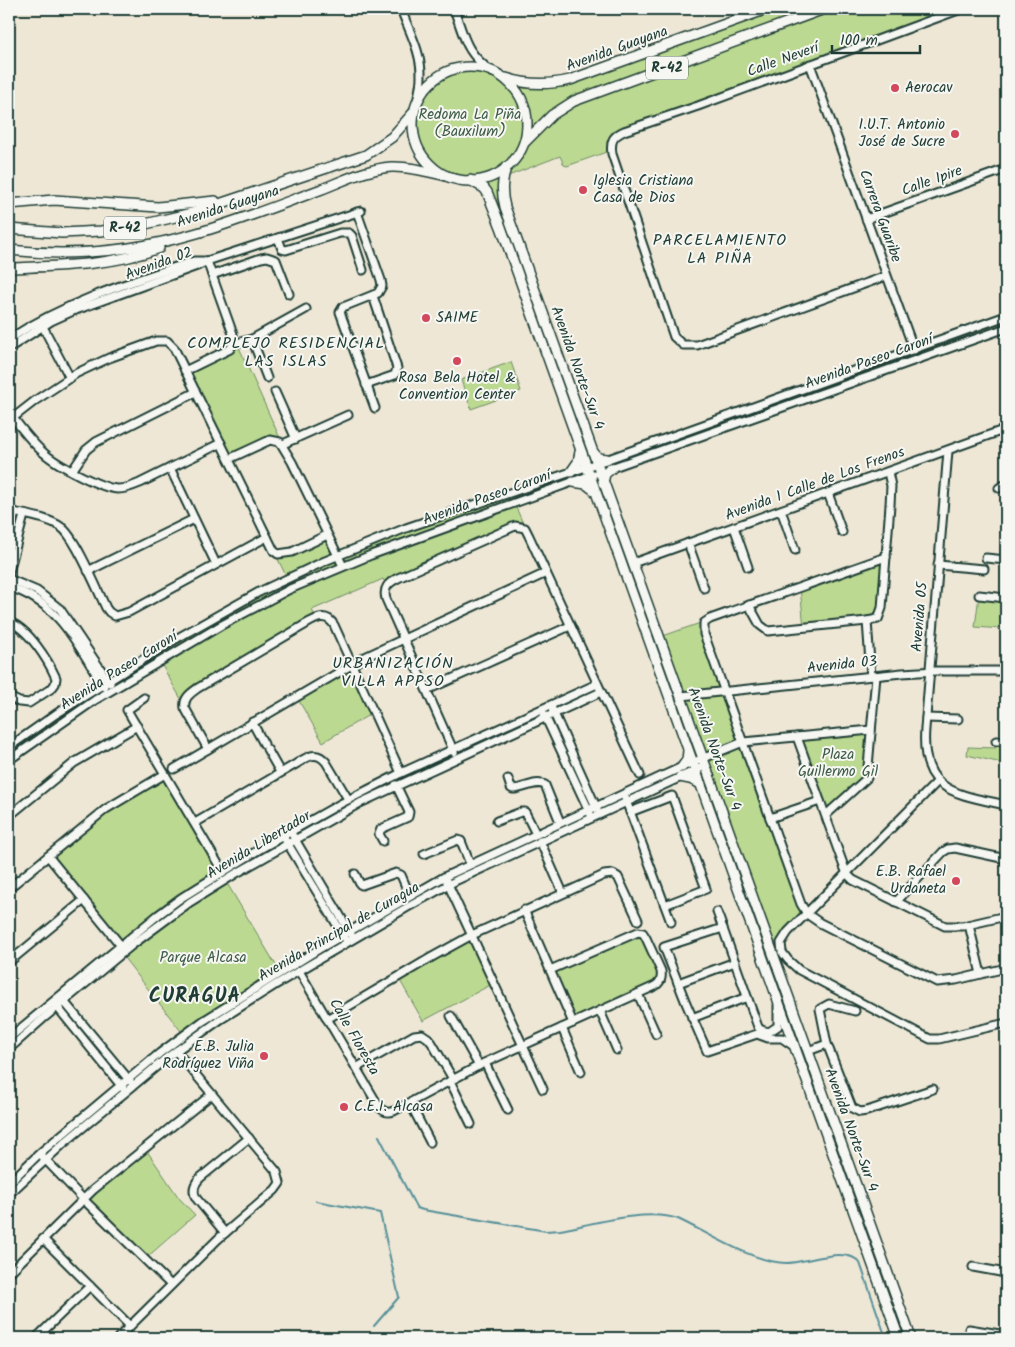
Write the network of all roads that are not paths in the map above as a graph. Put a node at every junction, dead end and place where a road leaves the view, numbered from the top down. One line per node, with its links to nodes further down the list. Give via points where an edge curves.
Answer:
1 (402, 9): 8 (street, via 421,69)
2 (454, 9): 7 (street, via 468,48 479,62)
3 (767, 9): 7 (main road, Avenida Guayana / R-42, via 558,83 532,84)
4 (824, 9): 9 (main road, R-42, via 574,101 552,115)
5 (961, 9): 6 (street, Calle Neverí)
6 (810, 64): 16 (street, Carrera Guaribe); 25 (street, Calle Neverí, via 632,128 612,141 612,154 674,337 683,345 697,345)
7 (496, 74): 8 (main road, R-42, via 476,68 450,71 430,83); 9 (main road, R-42, via 513,87 523,103 527,124)
8 (415, 108): 12 (main road, R-42, via 414,130 422,154 432,166); 14 (main road, Avenida Guayana / R-42, via 392,137 366,155)
9 (523, 144): 10 (main road, R-42)
10 (506, 167): 13 (main road, R-42, via 486,178); 52 (main road, Avenida Norte-Sur 4, via 501,184 505,207)
11 (1006, 169): 16 (street, Calle Ipire)
12 (451, 177): 13 (main road, R-42); 18 (main road, Avenida Guayana / R-42, via 402,167 372,171)
13 (470, 180): 50 (main road, Avenida Norte-Sur 4, via 484,188 490,199)
14 (237, 197): 15 (main road, via 158,207 54,200); 17 (main road, Avenida Guayana / R-42, via 172,218 125,228 62,233)
15 (9, 204)
16 (866, 219): 25 (street, Carrera Guaribe)
17 (9, 229)
18 (197, 233): 20 (main road, Avenida Guayana / R-42, via 150,245 95,252 60,254); 22 (main road, via 151,251 108,261)
19 (278, 238): 21 (street, Avenida 02); 23 (street, via 282,249 286,250 349,233); 27 (street, Avenida 02, via 359,212 382,280 381,290)
20 (9, 250)
21 (207, 261): 24 (street); 30 (street, Avenida 02)
22 (9, 268)
23 (363, 270)
24 (212, 275): 26 (street, via 260,258 272,258 276,260); 34 (street, via 233,334)
25 (886, 276): 36 (street, Carrera Guaribe)
26 (289, 294)
27 (373, 296): 40 (street, via 397,368 395,375); 40 (street, via 343,307 340,312)
28 (306, 309): 33 (street)
29 (1006, 316): 36 (street, Avenida Paseo Caroní)
30 (41, 324): 32 (street, Avenida 02); 35 (street, Avenida 02); 38 (street)
31 (1006, 328): 58 (street, Avenida Paseo Caroní)
32 (9, 339)
33 (252, 339): 34 (street); 39 (street)
34 (233, 344): 37 (street, via 230,349)
35 (9, 348)
36 (914, 350): 54 (street, Avenida Paseo Caroní)
37 (185, 371): 38 (street, via 172,345 161,340 108,358); 41 (street)
38 (70, 378): 45 (street)
39 (267, 378)
40 (366, 385): 43 (street)
41 (196, 392): 48 (street); 59 (street, via 96,442 86,450)
42 (275, 392): 47 (street)
43 (375, 408)
44 (348, 415): 47 (street)
45 (11, 420): 59 (street, via 45,454)
46 (1006, 430): 51 (street, Avenida 1 Calle de Los Frenos)
47 (296, 438): 49 (street)
48 (221, 443): 53 (street); 57 (street)
49 (282, 444): 53 (street, via 270,440); 74 (street)
50 (580, 449): 56 (main road, Avenida Norte-Sur 4); 60 (main road, via 578,462)
51 (948, 451): 62 (street, Avenida 1 Calle de Los Frenos); 85 (street, Avenida 05)
52 (592, 452): 54 (main road, via 598,458); 55 (main road, Avenida Norte-Sur 4)
53 (229, 459): 75 (street)
54 (607, 459): 55 (street, Avenida Paseo Caroní)
55 (596, 463): 56 (street, Avenida Paseo Caroní); 61 (main road, Avenida Norte-Sur 4)
56 (586, 466): 60 (street, Avenida Paseo Caroní); 63 (main road, Avenida Norte-Sur 4)
57 (170, 468): 59 (street, via 120,489 109,488); 71 (street)
58 (612, 468): 61 (street, Avenida Paseo Caroní); 65 (main road, via 605,474)
59 (72, 471)
60 (570, 472): 79 (street, Avenida Paseo Caroní, via 406,528)
61 (600, 472): 63 (street, Avenida Paseo Caroní); 65 (main road, Avenida Norte-Sur 4)
62 (888, 472): 67 (street, Avenida 1 Calle de Los Frenos); 80 (street, via 891,491)
63 (589, 476): 64 (street, Avenida Paseo Caroní); 66 (main road, Avenida Norte-Sur 4)
64 (573, 482): 66 (main road, via 586,484); 86 (street, Avenida Paseo Caroní)
65 (603, 483): 83 (main road, Avenida Norte-Sur 4)
66 (595, 492): 128 (main road, Avenida Norte-Sur 4)
67 (828, 493): 68 (street, Avenida 1 Calle de Los Frenos); 73 (street)
68 (781, 510): 72 (street, Avenida 1 Calle de Los Frenos); 78 (street)
69 (12, 512): 70 (street); 76 (street)
70 (24, 514): 89 (street, via 54,523 66,531); 90 (street)
71 (194, 519): 84 (street); 89 (street)
72 (734, 527): 77 (street, Avenida 1 Calle de Los Frenos); 87 (street)
73 (842, 532)
74 (328, 535): 75 (street, via 282,554 274,551); 79 (street)
75 (267, 537): 84 (street)
76 (9, 538)
77 (688, 543): 83 (street, Avenida 1 Calle de Los Frenos); 94 (street)
78 (795, 550)
79 (338, 556): 86 (street); 106 (street, Avenida Paseo Caroní, via 272,585)
80 (886, 557): 97 (street); 98 (street, via 881,614 878,619)
81 (986, 558): 82 (street)
82 (1006, 560)
83 (632, 563): 112 (main road, Avenida Norte-Sur 4)
84 (216, 564): 89 (street, via 118,616 106,608)
85 (938, 565): 88 (street); 103 (street, Avenida 05)
86 (343, 566): 109 (street, Avenida Paseo Caroní, via 290,589 220,626)
87 (748, 567)
88 (984, 569)
89 (88, 571)
90 (9, 572)
91 (546, 573): 100 (street); 101 (street); 101 (street, via 526,530 518,526 398,578 387,586 385,596)
92 (9, 579): 106 (street, via 37,591 60,609)
93 (9, 587): 106 (street, via 35,598 57,616)
94 (704, 588)
95 (979, 595): 96 (street)
96 (1006, 598)
97 (749, 605): 98 (street, via 760,625 768,631); 111 (street, via 710,619 703,627)
98 (867, 621): 105 (street)
99 (9, 622): 113 (street, via 28,635 56,678 52,688 29,703)
100 (570, 626): 107 (street); 108 (street)
101 (404, 639): 102 (street); 108 (street)
102 (352, 664): 119 (street); 127 (street, via 329,619 319,617 301,627 188,697 186,708); 137 (street)
103 (930, 671): 104 (street, Avenida 03); 105 (street, Avenida 03); 117 (street, Avenida 05)
104 (1006, 671)
105 (874, 676): 111 (street, Avenida 03); 121 (street)
106 (105, 682): 109 (street); 126 (street, Avenida Paseo Caroní)
107 (597, 684): 110 (street); 115 (street)
108 (427, 690): 129 (street)
109 (111, 691): 131 (street, Avenida Paseo Caroní)
110 (601, 692): 115 (street); 139 (street)
111 (724, 692): 112 (street, Avenida 03); 125 (street)
112 (681, 696): 132 (main road, Avenida Norte-Sur 4)
113 (9, 697)
114 (144, 698): 120 (street, via 127,710)
115 (552, 709): 116 (street, Avenida Libertador); 149 (street)
116 (543, 713): 129 (street, Avenida Libertador); 130 (street, Avenida Libertador); 150 (street)
117 (926, 718): 118 (street); 142 (street, Avenida 05, via 925,757)
118 (958, 719)
119 (252, 722): 127 (street); 136 (street)
120 (137, 726): 138 (street); 153 (street, via 74,763)
121 (871, 730): 122 (street); 152 (street, via 867,778)
122 (797, 737): 125 (street); 147 (street)
123 (996, 741): 124 (street)
124 (1006, 741)
125 (743, 742): 132 (street); 155 (street)
126 (9, 747)
127 (208, 748): 135 (street)
128 (688, 748): 133 (main road, Avenida Norte-Sur 4); 134 (main road, via 687,760)
129 (453, 749): 130 (street); 137 (street, Avenida Libertador)
130 (457, 757): 144 (street, Avenida Libertador)
131 (9, 760)
132 (704, 762): 133 (street); 195 (main road, Avenida Norte-Sur 4)
133 (694, 766): 134 (street, Avenida Principal de Curagua); 140 (street, Avenida Principal de Curagua); 143 (main road, Avenida Norte-Sur 4)
134 (682, 767): 145 (street, Avenida Principal de Curagua)
135 (174, 769)
136 (280, 772): 146 (street, via 307,757 319,756); 158 (street)
137 (401, 773): 146 (street, Avenida Libertador)
138 (165, 774): 158 (street); 167 (street, via 106,809)
139 (640, 775)
140 (680, 777): 143 (main road); 145 (street, Avenida Principal de Curagua)
141 (508, 779): 157 (street, via 513,789 537,783 545,785)
142 (938, 782): 148 (street, via 962,795); 172 (street)
143 (701, 784): 206 (main road, Avenida Norte-Sur 4)
144 (396, 785): 162 (street, Avenida Libertador); 163 (street, via 409,812 408,817 381,829)
145 (625, 798): 149 (street, Avenida Principal de Curagua); 151 (street); 154 (street, Avenida Principal de Curagua)
146 (348, 799): 159 (street, Avenida Libertador)
147 (820, 801): 152 (street); 155 (street)
148 (1006, 805)
149 (595, 806): 150 (street, Avenida Principal de Curagua); 154 (street)
150 (588, 810): 154 (street); 157 (street, Avenida Principal de Curagua)
151 (630, 812): 180 (street); 180 (street, via 672,796 706,889)
152 (826, 815): 172 (street)
153 (9, 816)
154 (595, 816): 164 (street, Avenida Principal de Curagua)
155 (770, 818): 183 (street)
156 (496, 821): 160 (street, via 525,812)
157 (560, 822): 160 (street, Avenida Principal de Curagua)
158 (195, 824): 170 (street)
159 (290, 832): 161 (street, Avenida Libertador); 162 (street)
160 (536, 834): 169 (street, Avenida Principal de Curagua)
161 (283, 836): 165 (street); 170 (street, Avenida Libertador)
162 (294, 839): 165 (street, Avenida Libertador); 189 (street)
163 (383, 841)
164 (540, 841): 174 (street, Avenida Principal de Curagua); 176 (street)
165 (287, 843): 189 (street); 194 (street, Avenida Libertador, via 190,902)
166 (424, 854): 169 (street, via 458,840)
167 (48, 856): 175 (street); 178 (street)
168 (1006, 860): 179 (street, via 948,849)
169 (470, 864): 173 (street, Avenida Principal de Curagua)
170 (223, 872): 192 (street, Avenida Libertador, via 170,906)
171 (355, 874): 177 (street, via 362,885 396,873 401,875)
172 (847, 874): 179 (street, via 857,883); 183 (street)
173 (444, 877): 174 (street); 177 (street, Avenida Principal de Curagua)
174 (448, 885): 190 (street); 191 (street, Avenida Principal de Curagua)
175 (10, 886)
176 (563, 893): 181 (street); 185 (street, via 613,874 620,880)
177 (410, 896): 189 (street, Avenida Principal de Curagua)
178 (84, 900): 192 (street); 196 (street)
179 (896, 902): 187 (street, via 945,926)
180 (665, 905): 186 (street)
181 (524, 910): 190 (street); 199 (street)
182 (717, 912): 188 (street)
183 (807, 914): 193 (street, via 788,932); 201 (street, via 820,924 933,981 945,982)
184 (1006, 916): 187 (street)
185 (638, 920)
186 (671, 922)
187 (969, 925): 201 (street)
188 (723, 928): 197 (street); 202 (street, via 664,947)
189 (346, 933): 191 (street); 231 (street, Avenida Principal de Curagua, via 203,1021)
190 (472, 935): 212 (street); 222 (street)
191 (351, 940): 200 (street, Avenida Principal de Curagua)
192 (120, 945): 194 (street); 205 (street, Avenida Libertador)
193 (781, 946): 195 (street); 214 (street, via 784,956 806,975 930,1039)
194 (125, 951): 205 (street, Avenida Libertador)
195 (773, 952): 227 (main road, Avenida Norte-Sur 4)
196 (9, 962)
197 (735, 962): 202 (street); 204 (street)
198 (1006, 968): 201 (street)
199 (550, 970): 203 (street, via 634,932 641,932 661,976 657,984); 213 (street)
200 (299, 971): 212 (street, Calle Floresta); 226 (street, Avenida Principal de Curagua)
201 (981, 974)
202 (678, 983): 211 (street)
203 (638, 994): 208 (street); 217 (street)
204 (748, 997): 211 (street); 218 (street, via 758,1027)
205 (62, 998): 207 (street, Avenida Libertador); 231 (street)
206 (777, 998): 215 (street); 223 (main road, Avenida Norte-Sur 4)
207 (55, 1004): 219 (street, Avenida Libertador); 224 (street, Avenida Libertador); 233 (street)
208 (600, 1011): 213 (street); 225 (street)
209 (855, 1011): 221 (street, via 829,1004 820,1009)
210 (451, 1016): 228 (street)
211 (692, 1018): 218 (street, via 707,1051 755,1035)
212 (327, 1019): 229 (street, Calle Floresta)
213 (573, 1023): 216 (street)
214 (1006, 1023)
215 (778, 1026): 218 (street); 220 (street)
216 (562, 1028): 222 (street); 230 (street)
217 (656, 1034)
218 (767, 1035): 220 (street)
219 (9, 1038)
220 (782, 1038): 223 (street)
221 (827, 1044): 227 (street); 236 (street, via 852,1108 858,1111)
222 (523, 1046): 228 (street); 235 (street)
223 (795, 1046): 261 (main road, Avenida Norte-Sur 4)
224 (9, 1049)
225 (618, 1050)
226 (176, 1051): 234 (street, Avenida Principal de Curagua); 238 (street)
227 (808, 1051): 262 (main road, Avenida Norte-Sur 4)
228 (482, 1064): 232 (street); 240 (street)
229 (356, 1068): 232 (street, via 414,1035 422,1034 432,1043); 239 (street, Calle Floresta, via 381,1110 394,1111)
230 (581, 1072)
231 (128, 1079): 233 (street, Avenida Principal de Curagua); 234 (street)
232 (451, 1080): 239 (street); 241 (street)
233 (121, 1085): 237 (street); 244 (street, Avenida Principal de Curagua)
234 (134, 1085): 237 (street, Avenida Principal de Curagua)
235 (543, 1089)
236 (932, 1089)
237 (126, 1091): 244 (street, Avenida Principal de Curagua)
238 (212, 1094): 242 (street); 247 (street)
239 (410, 1103): 243 (street)
240 (508, 1110)
241 (471, 1124)
242 (249, 1138): 248 (street, via 277,1172 280,1182); 248 (street, via 200,1178 193,1189 196,1198)
243 (430, 1142)
244 (42, 1156): 245 (street, Avenida Principal de Curagua); 246 (street, Avenida Principal de Curagua); 247 (street)
245 (9, 1183)
246 (9, 1194)
247 (84, 1200): 249 (street); 254 (street)
248 (225, 1233): 254 (street)
249 (43, 1239): 251 (street); 253 (street)
250 (973, 1267): 252 (street)
251 (10, 1269)
252 (1006, 1272)
253 (90, 1286): 255 (street); 259 (street)
254 (171, 1286): 255 (street)
255 (130, 1326): 260 (street)
256 (969, 1330): 258 (street)
257 (1006, 1335): 258 (street)
258 (996, 1336)
259 (36, 1338)
260 (118, 1338)
261 (899, 1338)
262 (911, 1338)

